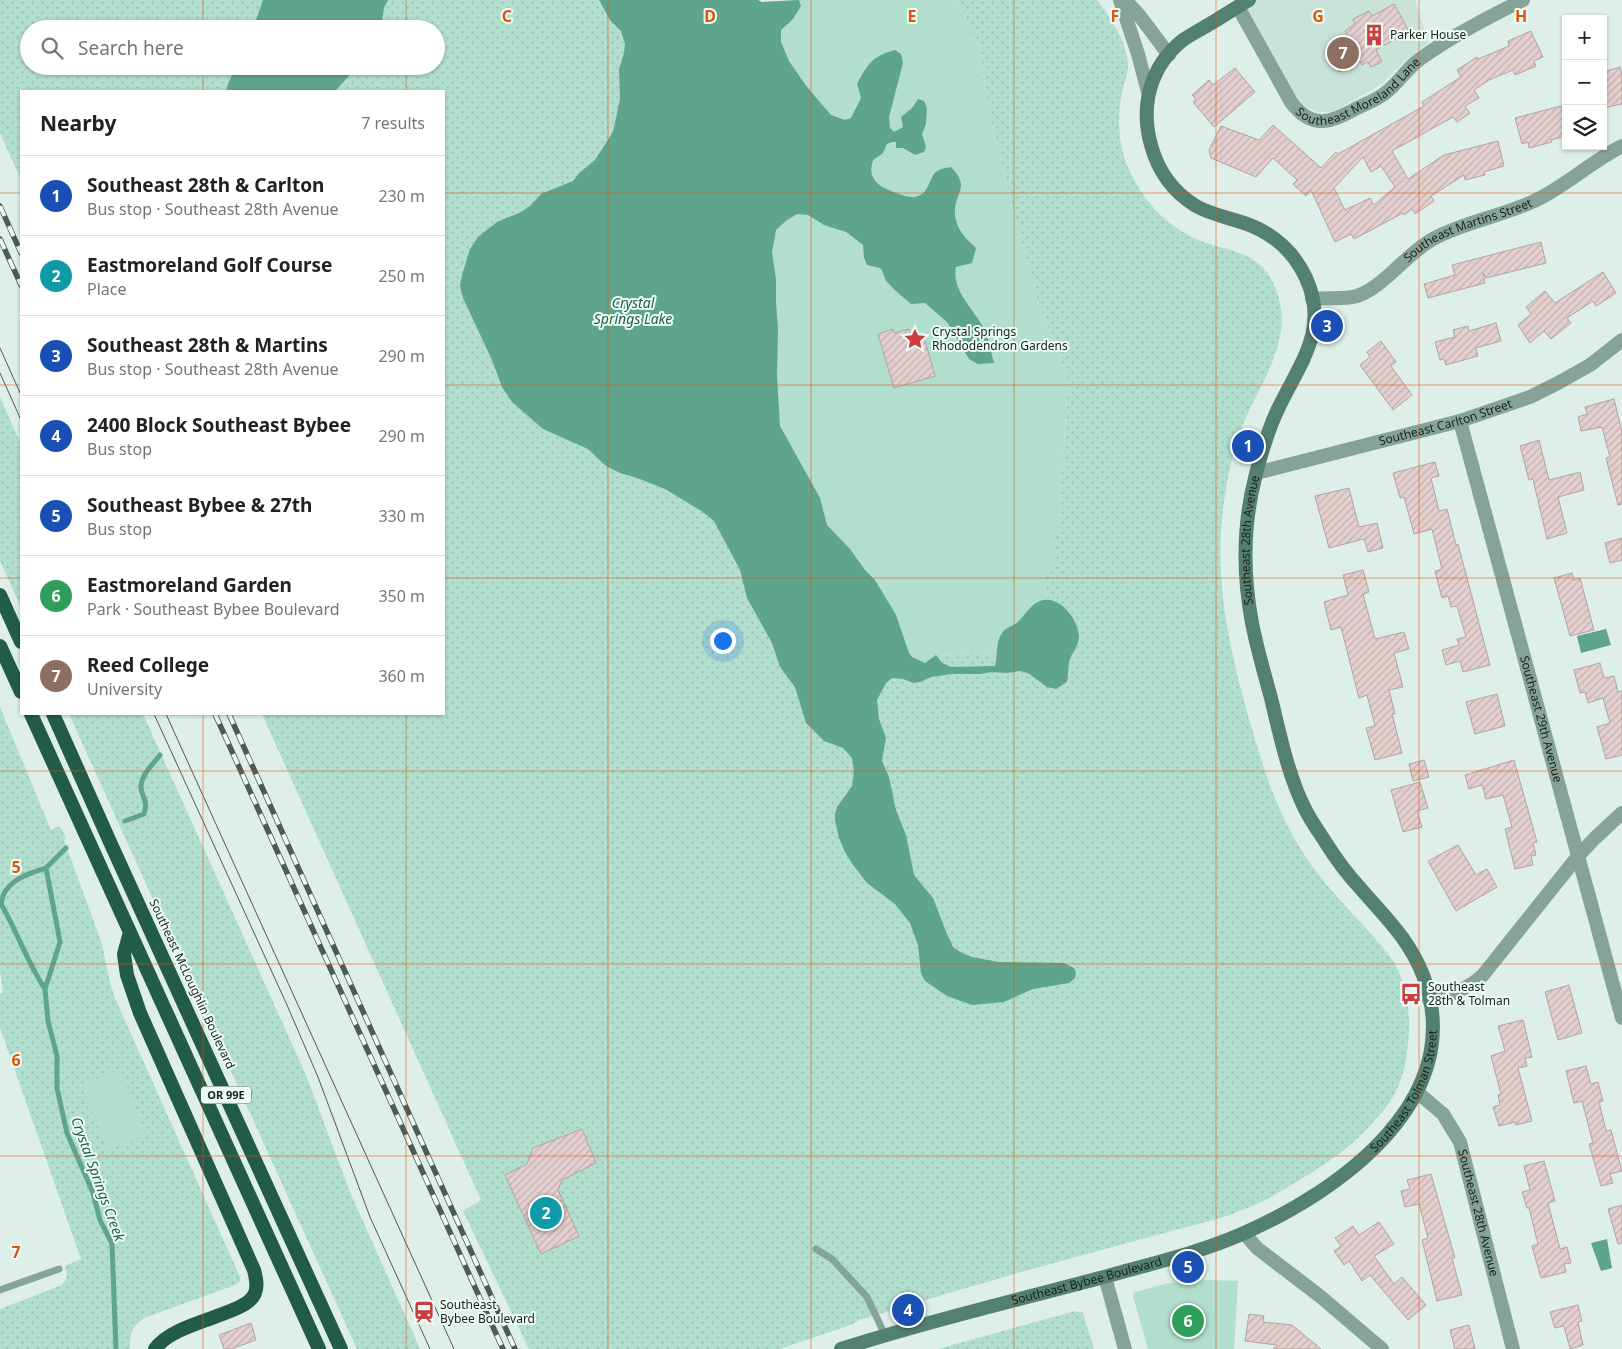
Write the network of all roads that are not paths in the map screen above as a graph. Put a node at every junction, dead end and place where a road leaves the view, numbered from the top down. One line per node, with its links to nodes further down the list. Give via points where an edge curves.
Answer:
1 (1120, 0): 6 (street)
2 (1125, 0): 5 (street)
3 (1523, 0): 4 (street, Southeast Moreland Lane, via 1454,36 1418,60 1384,94 1328,121 1306,117 1291,102)
4 (1244, 3): 5 (main road, Southeast 28th Avenue, via 1182,41)
5 (1169, 55): 6 (main road, Southeast 28th Avenue)
6 (1148, 92): 8 (main road, Southeast 28th Avenue, via 1148,134 1153,153 1169,183 1194,205 1258,228 1280,243 1304,274)
7 (1622, 146): 8 (street, Southeast Martins Street, via 1549,194 1430,241 1362,294)
8 (1312, 299): 11 (main road, Southeast 28th Avenue, via 1314,319 1308,349 1274,418)
9 (1622, 340): 10 (street, Southeast Carlton Street, via 1590,364 1530,398)
10 (1460, 421): 11 (street, Southeast Carlton Street); 20 (street, Southeast 29th Avenue)
11 (1256, 473): 22 (main road, Southeast 28th Avenue, via 1246,538 1247,592 1257,646 1291,772 1305,809 1326,842 1358,886 1406,941 1425,980)
12 (0, 595): 13 (highway)
13 (20, 640)
14 (0, 646): 15 (highway)
15 (3, 659): 16 (highway)
16 (20, 690)
17 (31, 715): 21 (highway, OR 99E)
18 (53, 715): 33 (highway, Southeast McLoughlin Boulevard / OR 99E)
19 (1622, 813): 20 (street)
20 (1578, 856): 22 (street, via 1484,975 1456,993); 23 (street, Southeast 29th Avenue)
21 (130, 932): 31 (highway, via 124,954 127,975 140,1012 257,1282 256,1293 250,1302 188,1326 164,1339); 32 (highway, OR 99E)
22 (1429, 1000): 24 (main road, Southeast Tolman Street, via 1430,1058)
23 (1622, 1018)
24 (1417, 1092): 25 (main road, Southeast Tolman Street, via 1393,1128 1359,1162 1312,1197); 37 (street, Southeast 28th Avenue, via 1443,1114 1460,1142)
25 (1244, 1233): 28 (main road, Southeast Bybee Boulevard, via 1197,1251); 36 (street, via 1257,1248)
26 (816, 1248): 30 (lane, via 837,1264 868,1297)
27 (59, 1269): 29 (lane)
28 (1104, 1277): 30 (main road, Southeast Bybee Boulevard); 35 (street)
29 (0, 1290)
30 (885, 1335): 34 (main road, Southeast Bybee Boulevard)
31 (155, 1349)
32 (319, 1349)
33 (341, 1349)
34 (840, 1349)
35 (1125, 1349)
36 (1382, 1349)
37 (1514, 1349)

